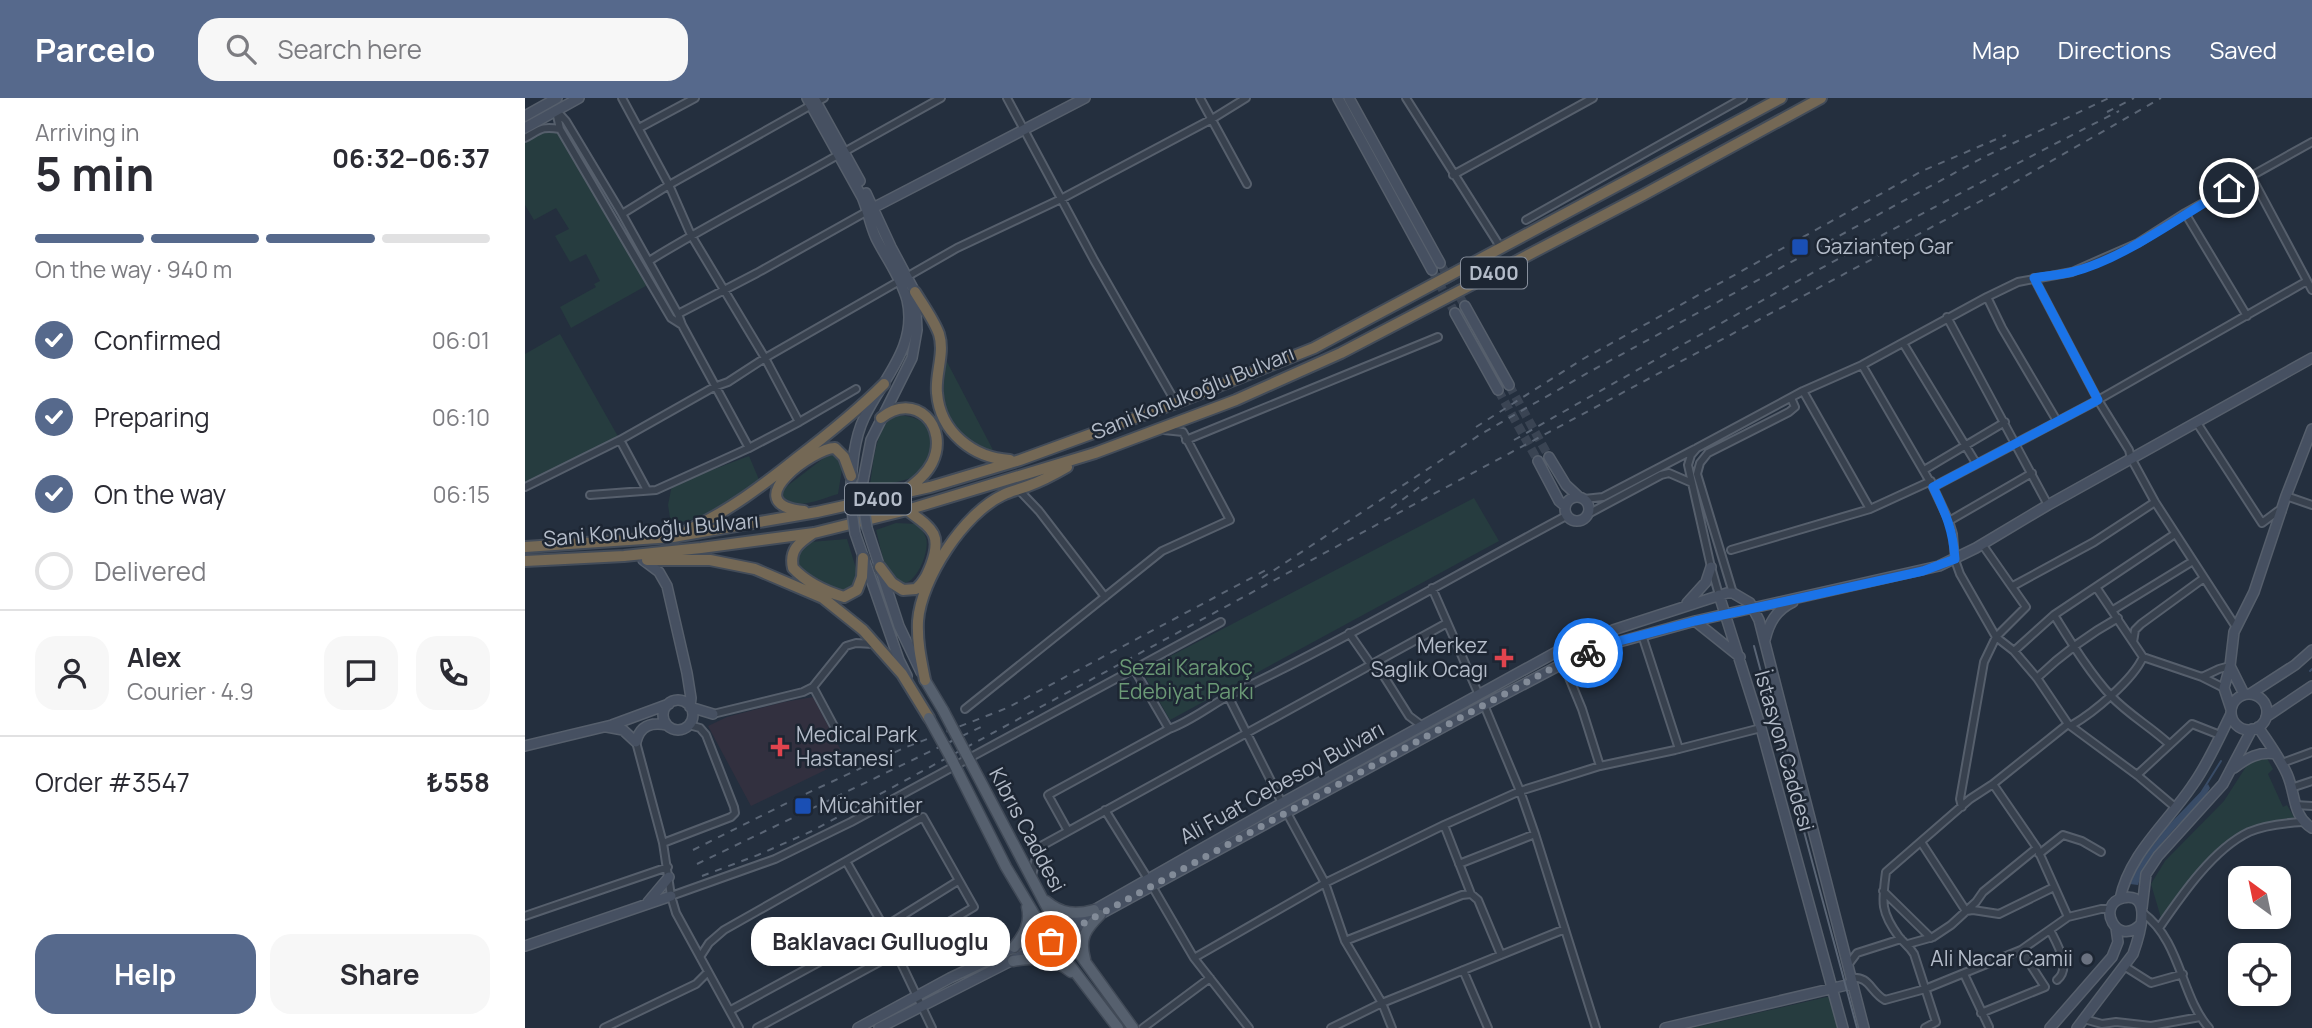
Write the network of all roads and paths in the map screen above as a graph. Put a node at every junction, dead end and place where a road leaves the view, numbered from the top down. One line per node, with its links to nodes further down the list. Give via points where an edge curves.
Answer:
1 (579, 98): 18 (street)
2 (622, 98): 23 (street)
3 (695, 98): 23 (street)
4 (941, 98): 27 (street)
5 (1007, 98): 24 (street)
6 (1085, 98): 24 (street)
7 (1200, 98): 20 (street)
8 (1246, 98): 20 (street)
9 (1338, 98): 41 (street)
10 (1349, 98): 40 (street)
11 (1406, 98): 28 (street)
12 (1593, 98): 28 (street)
13 (1743, 98): 36 (street)
14 (1781, 98): 38 (highway, Sani Konukoğlu Bulvarı / D400)
15 (1821, 98): 74 (highway, Sani Konukoğlu Bulvarı / D400, via 1341,354)
16 (553, 99): 18 (street); 19 (street)
17 (814, 100): 27 (street); 31 (street)
18 (556, 110): 21 (street); 22 (street); 35 (street)
19 (525, 116)
20 (1212, 119): 30 (street); 32 (street)
21 (525, 128)
22 (560, 128): 25 (street, via 543,128); 54 (street, via 671,318)
23 (639, 128): 31 (street)
24 (1024, 129): 32 (street); 33 (street)
25 (525, 138)
26 (2312, 142): 29 (street)
27 (841, 154): 33 (street); 37 (street)
28 (1453, 174): 38 (street)
29 (2251, 176): 34 (street); 44 (street)
30 (1247, 184)
31 (669, 185): 35 (street); 37 (street)
32 (1061, 199): 43 (street); 68 (street)
33 (869, 210): 43 (street); 45 (street)
34 (2185, 213): 42 (street, via 2106,259 2072,272); 52 (street)
35 (622, 214): 39 (street)
36 (1526, 220)
37 (691, 234): 39 (street); 45 (street)
38 (1501, 248): 68 (highway, Sani Konukoğlu Bulvarı / D400, via 1314,348)
39 (649, 261): 51 (street)
40 (1440, 263)
41 (1431, 270)
42 (2034, 278): 48 (street); 67 (street)
43 (902, 279): 47 (street); 57 (street); 60 (street, via 908,333)
44 (2307, 282): 46 (street); 52 (street)
45 (725, 289): 51 (street); 57 (street)
46 (2312, 290)
47 (915, 292): 69 (street, via 917,330 912,358); 85 (highway, via 939,334 937,394 949,428 960,441 994,459)
48 (1987, 296): 53 (street); 70 (street)
49 (1465, 306): 61 (street)
50 (1455, 313): 64 (street)
51 (678, 314): 54 (street)
52 (2247, 316): 67 (street)
53 (1947, 317): 56 (street); 72 (street)
54 (682, 325): 62 (street)
55 (1438, 337): 77 (street)
56 (1903, 343): 59 (street); 79 (street)
57 (765, 358): 62 (street); 71 (street)
58 (2312, 358): 73 (street)
59 (1862, 365): 65 (street); 88 (street)
60 (884, 384): 90 (street, via 864,418); 112 (highway, via 855,413 761,486 719,516)
61 (1509, 385)
62 (714, 387): 76 (street); 80 (street)
63 (856, 389): 71 (street)
64 (1498, 390)
65 (1803, 391): 66 (street); 103 (street)
66 (1791, 398): 81 (street); 128 (street, via 1795,407 1790,412 1708,453 1700,463 1697,474)
67 (2098, 400): 70 (street); 84 (street)
68 (1176, 403): 85 (highway, Sani Konukoğlu Bulvarı / D400)
69 (881, 418): 96 (highway, via 899,408 914,409 929,418 937,437 928,469); 122 (street, bridge, via 861,491)
70 (2057, 421): 78 (street)
71 (799, 422): 80 (street)
72 (2005, 422): 78 (street); 79 (street)
73 (2197, 423): 84 (street); 106 (street, via 2262,523)
74 (1159, 429): 77 (street, via 1183,432); 82 (highway, Sani Konukoğlu Bulvarı / D400)
75 (2312, 429): 98 (street)
76 (620, 440): 93 (street); 95 (street)
77 (1186, 440): 130 (street, via 1230,520 1162,551)
78 (2015, 443): 87 (street); 89 (street)
79 (1965, 446): 87 (street); 88 (street)
80 (749, 448): 95 (street)
81 (1697, 448): 91 (street, İstasyon Caddesi, via 1688,465); 99 (street, via 1610,494)
82 (1095, 453): 94 (highway); 104 (highway, Sani Konukoğlu Bulvarı / D400)
83 (1549, 457): 99 (street, via 1566,485)
84 (2131, 458): 100 (street); 101 (street)
85 (1020, 460): 96 (highway, Sani Konukoğlu Bulvarı / D400)
86 (1538, 461): 105 (street)
87 (1976, 463): 92 (street)
88 (1924, 470): 92 (street)
89 (2032, 473): 101 (street); 109 (street)
90 (851, 477): 107 (highway, via 844,457 831,447 777,488 776,498 785,509); 117 (street, bridge, via 855,533)
91 (1692, 483): 108 (street, via 1669,473 1661,475); 123 (street, İstasyon Caddesi)
92 (1932, 484): 103 (street); 109 (street)
93 (525, 486)
94 (1019, 489): 130 (street); 160 (highway, via 975,512 955,536 925,591 918,618 918,646)
95 (647, 490): 97 (street)
96 (902, 494): 107 (highway, Sani Konukoğlu Bulvarı / D400)
97 (590, 495)
98 (2286, 496): 102 (street); 106 (street)
99 (1582, 498): 105 (street, via 1569,500); 108 (street, via 1589,506)
100 (2155, 502): 111 (street); 125 (street)
101 (2048, 505): 113 (street)
102 (2312, 505)
103 (1870, 509): 115 (street)
104 (907, 510): 110 (highway, Sani Konukoğlu Bulvarı / D400); 122 (highway, via 936,536 937,550 926,578 916,589 903,590)
105 (1566, 511): 108 (street, via 1571,520 1579,521); 127 (street)
106 (2282, 511): 141 (street, via 2254,592)
107 (817, 512): 112 (highway, Sani Konukoğlu Bulvarı / D400)
108 (1588, 514)
109 (1949, 521): 118 (street)
110 (814, 533): 116 (highway, Sani Konukoğlu Bulvarı / D400); 117 (highway, via 797,545 793,568 828,592 844,597 857,590)
111 (2175, 534): 121 (street); 126 (street)
112 (673, 537): 114 (highway, Sani Konukoğlu Bulvarı / D400)
113 (1982, 544): 118 (street); 125 (street)
114 (525, 547)
115 (1731, 550)
116 (624, 556): 119 (highway); 120 (highway, Sani Konukoğlu Bulvarı / D400)
117 (863, 558): 174 (street, via 899,660)
118 (1955, 559): 131 (street, via 1923,571); 144 (street)
119 (643, 560): 146 (highway, via 710,560 755,569 823,598 863,630); 157 (street, via 659,572 667,586)
120 (525, 561)
121 (2193, 561): 124 (street); 134 (street)
122 (880, 567): 160 (street, via 899,626)
123 (1711, 567): 129 (street, İstasyon Caddesi); 132 (street, via 1699,592)
124 (2204, 578): 141 (street); 145 (street, via 2141,624)
125 (2013, 586): 144 (street, via 2026,607)
126 (2096, 587): 134 (street); 136 (street)
127 (1431, 588): 140 (street); 142 (street)
128 (1733, 593): 129 (street, Ali Fuat Cebesoy Bulvarı); 133 (street)
129 (1719, 595): 132 (street, Ali Fuat Cebesoy Bulvarı); 135 (street, İstasyon Caddesi)
130 (1105, 597): 170 (street)
131 (1801, 598): 133 (street); 147 (street, via 1777,613)
132 (1683, 606): 167 (street, Ali Fuat Cebesoy Bulvarı, via 1560,650)
133 (1753, 607): 135 (street); 147 (street, İstasyon Caddesi)
134 (2113, 610): 137 (street)
135 (1725, 614): 138 (street); 151 (street, İstasyon Caddesi)
136 (2054, 615): 148 (street); 150 (street)
137 (2118, 618): 145 (street); 148 (street)
138 (1695, 621): 143 (street); 151 (street)
139 (1221, 622): 156 (street)
140 (1447, 623): 154 (street); 167 (street)
141 (2236, 627): 155 (street)
142 (1349, 633): 154 (street); 166 (street)
143 (1642, 635): 153 (street); 189 (street)
144 (1996, 637): 150 (street); 205 (street, via 1984,662 1975,702)
145 (2133, 642): 152 (street)
146 (873, 644): 162 (street, via 846,646); 174 (highway, via 902,674)
147 (1764, 645): 259 (street, İstasyon Caddesi)
148 (2074, 647): 159 (street); 165 (street)
149 (2312, 650): 164 (street)
150 (2014, 651): 159 (street)
151 (1740, 657): 181 (street, İstasyon Caddesi)
152 (2143, 657): 158 (street); 165 (street)
153 (1563, 663): 167 (street); 195 (street)
154 (1372, 666): 177 (street, via 1380,670 1409,716); 184 (street)
155 (2230, 666): 158 (street); 163 (street); 164 (street)
156 (1134, 669): 183 (street); 191 (street)
157 (687, 673): 168 (street, via 681,694); 169 (street)
158 (2202, 677): 163 (street)
159 (2037, 678): 178 (street)
160 (925, 680): 191 (main road, Kıbrıs Caddesi, bridge)
161 (2312, 686): 173 (street)
162 (813, 687): 172 (street); 180 (street)
163 (2224, 688): 171 (street)
164 (2247, 694): 171 (street, via 2235,700); 173 (street, via 2260,698)
165 (2110, 695): 178 (street); 187 (street)
166 (1228, 696): 183 (street); 184 (street)
167 (1482, 700): 177 (street, Ali Fuat Cebesoy Bulvarı); 201 (street); 208 (street)
168 (671, 702): 169 (street, via 683,701); 175 (street, via 663,716); 179 (street)
169 (690, 707): 172 (street); 176 (street)
170 (965, 709)
171 (2231, 712): 182 (street, via 2236,724 2246,730); 185 (street)
172 (713, 713): 176 (street)
173 (2266, 717): 182 (street)
174 (929, 718): 193 (main road, bridge)
175 (667, 725): 176 (street, via 676,730); 186 (street, via 649,725)
176 (689, 725): 215 (street, via 706,735 735,813)
177 (1421, 725): 202 (street, Ali Fuat Cebesoy Bulvarı)
178 (2070, 725): 197 (street); 199 (street)
179 (604, 727): 186 (street, via 623,730); 188 (street)
180 (835, 727)
181 (1761, 728): 189 (street); 270 (street, İstasyon Caddesi)
182 (2255, 728): 192 (street); 196 (street)
183 (1169, 729): 212 (street, via 1048,795)
184 (1245, 732): 202 (street); 207 (street)
185 (2220, 735): 187 (street, via 2192,724); 206 (street)
186 (636, 742): 215 (street)
187 (2169, 744): 197 (street)
188 (525, 746)
189 (1679, 749): 195 (street)
190 (2312, 752): 194 (street)
191 (966, 754): 193 (street); 221 (main road, Kıbrıs Caddesi)
192 (2276, 754): 194 (street); 196 (street, via 2248,757)
193 (953, 761): 229 (street, via 851,822 775,859); 231 (main road)
194 (2282, 764): 200 (street)
195 (1600, 766): 201 (street)
196 (2232, 769): 234 (street, via 2146,874)
197 (2137, 775): 206 (street)
198 (2312, 781): 200 (street)
199 (1993, 784): 205 (street); 216 (street)
200 (2291, 788): 203 (street)
201 (1520, 791): 210 (street); 213 (street)
202 (1282, 803): 223 (street, Ali Fuat Cebesoy Bulvarı)
203 (2295, 805): 204 (street); 209 (street)
204 (2312, 806)
205 (1962, 807): 214 (street)
206 (2176, 808): 230 (street, via 2136,857)
207 (1105, 810): 212 (street); 223 (street)
208 (1287, 813): 223 (street); 224 (street)
209 (2302, 822): 211 (street); 242 (street, via 2248,833 2225,849)
210 (1444, 825): 219 (street); 224 (street)
211 (2312, 828)
212 (1068, 831): 221 (street, via 1044,845)
213 (1535, 834): 219 (street); 243 (street)
214 (1921, 842): 226 (street, via 1886,872); 235 (street)
215 (663, 843): 220 (street)
216 (2038, 851): 217 (street, via 2063,835); 225 (street); 235 (street, via 2028,853)
217 (2101, 852)
218 (846, 861): 222 (street, via 923,817); 240 (street); 256 (street, via 724,930)
219 (1459, 864): 228 (street)
220 (668, 872): 229 (street); 232 (street); 237 (street)
221 (1031, 880): 227 (main road, Kıbrıs Caddesi)
222 (958, 881): 240 (street); 254 (street, via 974,907)
223 (1150, 883): 236 (street, Ali Fuat Cebesoy Bulvarı); 257 (street)
224 (1325, 883): 249 (street); 257 (street)
225 (2054, 887): 235 (street, via 1999,914); 238 (street)
226 (1884, 891): 247 (street); 248 (street, via 1882,910)
227 (1038, 894): 236 (main road, via 1060,911); 245 (main road, Kıbrıs Caddesi)
228 (1471, 894): 249 (street); 255 (street, via 1478,900)
229 (671, 896): 232 (street); 256 (street)
230 (2120, 899): 233 (street); 234 (street, via 2135,900)
231 (1025, 900): 246 (main road); 252 (main road, via 1028,921)
232 (647, 903): 251 (street)
233 (2111, 909): 238 (street); 241 (street, via 2110,919)
234 (2143, 910): 239 (street); 242 (street)
235 (1966, 911): 247 (street)
236 (1097, 912): 245 (street, Ali Fuat Cebesoy Bulvarı); 263 (main road, via 1082,936)
237 (525, 916)
238 (2067, 917): 244 (street)
239 (2141, 924): 241 (street, via 2126,931); 260 (street, via 2139,940)
240 (884, 928): 254 (street); 275 (street)
241 (2116, 928): 298 (street, via 2118,942 2112,957)
242 (2159, 928): 265 (street)
243 (1566, 929): 255 (street); 293 (street)
244 (2050, 930): 253 (street); 268 (street, via 2061,952 2063,970)
245 (1061, 931): 246 (street); 263 (main road, Kıbrıs Caddesi)
246 (1048, 938): 252 (street); 258 (street); 267 (main road)
247 (1931, 938): 250 (street)
248 (1901, 939): 250 (street); 259 (street, via 1857,953)
249 (1345, 941): 273 (street)
250 (1908, 944): 271 (street)
251 (525, 946)
252 (1014, 947): 272 (street)
253 (2021, 950): 264 (street); 276 (street, via 2045,987)
254 (896, 953): 272 (street); 282 (street)
255 (1501, 955): 261 (street)
256 (700, 957): 262 (street)
257 (1194, 958): 266 (street)
258 (1013, 961): 267 (main road, via 1045,958); 274 (street)
259 (1847, 966): 269 (street, İstasyon Caddesi)
260 (2124, 966): 265 (street, via 2151,983); 278 (street)
261 (1463, 970): 273 (street); 292 (street)
262 (708, 972): 275 (street); 280 (street, via 696,984)
263 (1091, 972): 287 (main road, Kıbrıs Caddesi)
264 (1964, 974): 271 (street); 276 (street)
265 (2183, 974): 277 (street)
266 (1210, 978): 288 (street); 289 (street)
267 (1081, 979): 286 (main road)
268 (2057, 980)
269 (1851, 981): 270 (street); 271 (street, via 1858,977 1866,980 1885,1000); 296 (street, İstasyon Caddesi)
270 (1832, 989): 294 (street); 295 (street, İstasyon Caddesi)
271 (1925, 989): 297 (street, via 1935,1023)
272 (916, 997): 274 (street); 283 (street)
273 (1382, 1003): 290 (street); 291 (street)
274 (921, 1008): 284 (street); 285 (street)
275 (731, 1010): 281 (street)
276 (1982, 1013): 279 (street)
277 (2200, 1017): 278 (street, via 2151,1026); 300 (street)
278 (2084, 1019): 299 (street)
279 (1989, 1027)
280 (604, 1028)
281 (739, 1028)
282 (757, 1028)
283 (858, 1028)
284 (879, 1028)
285 (932, 1028)
286 (1118, 1028)
287 (1133, 1028)
288 (1143, 1028)
289 (1249, 1028)
290 (1331, 1028)
291 (1392, 1028)
292 (1488, 1028)
293 (1596, 1028)
294 (1665, 1028)
295 (1843, 1028)
296 (1864, 1028)
297 (1925, 1028)
298 (2050, 1028)
299 (2077, 1028)
300 (2210, 1028)

